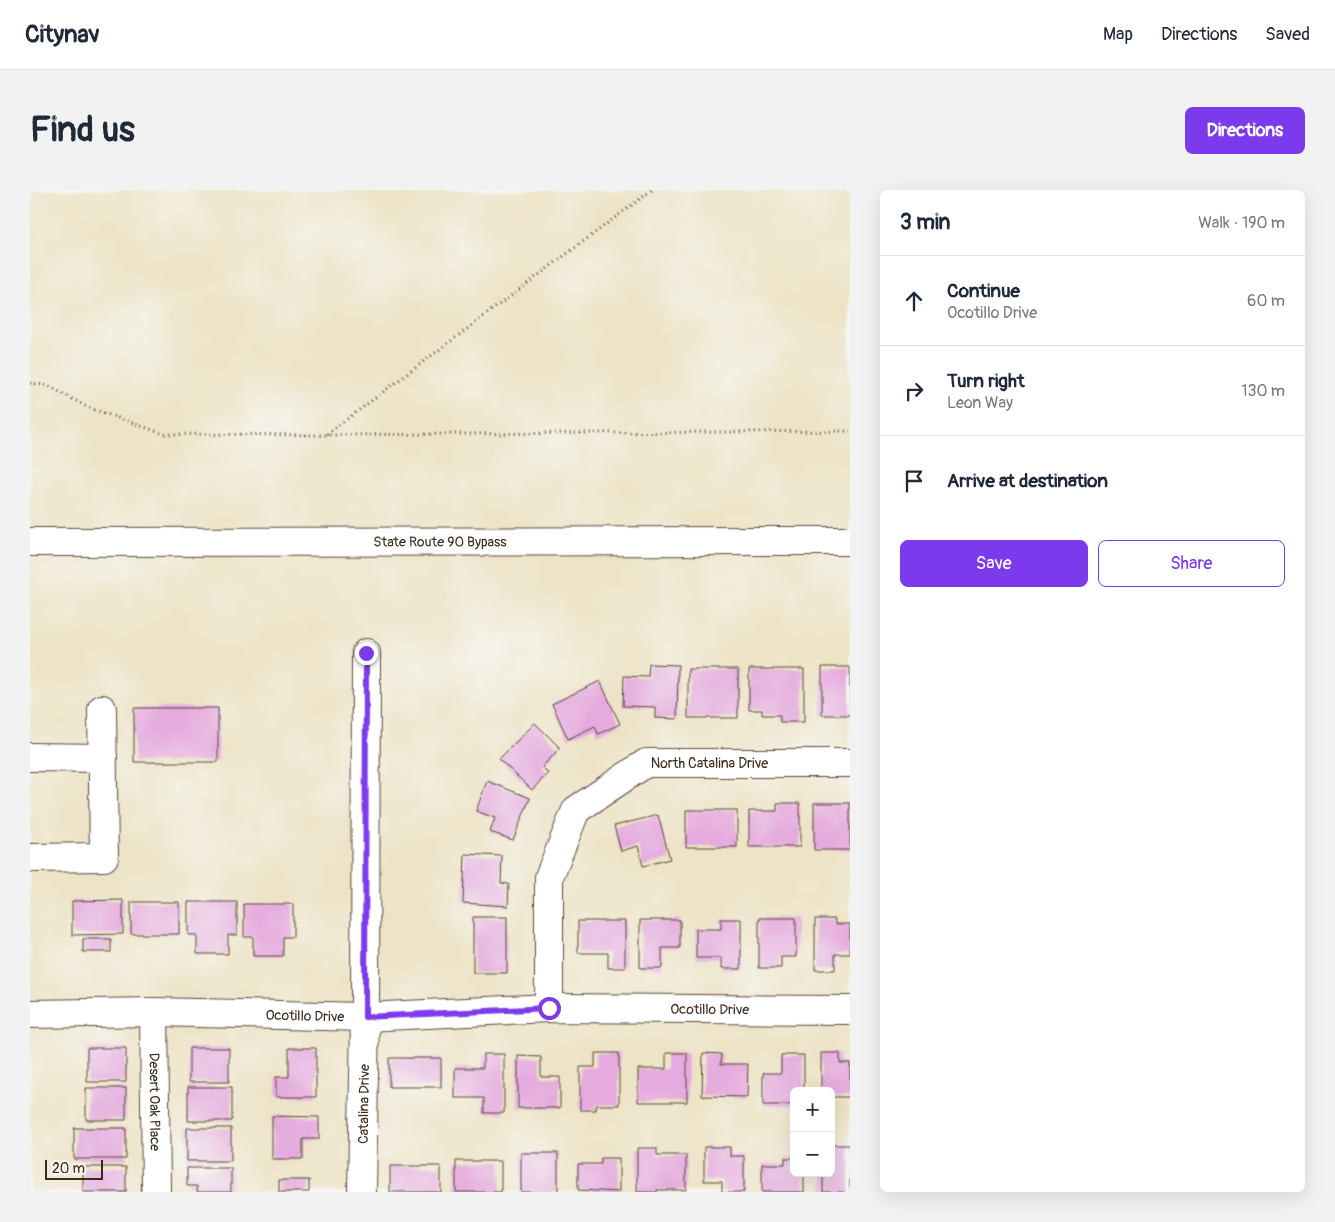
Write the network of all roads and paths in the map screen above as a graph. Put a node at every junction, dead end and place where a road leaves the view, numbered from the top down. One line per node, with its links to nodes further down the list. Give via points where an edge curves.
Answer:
1 (652, 190): 4 (path)
2 (30, 383): 4 (path, via 48,386 87,407 164,434)
3 (850, 431): 4 (path)
4 (326, 435)
5 (850, 541): 6 (main road, State Route 90 Bypass)
6 (30, 542)
7 (366, 653): 17 (main road, Catalina Drive)
8 (102, 709): 10 (main road)
9 (30, 757): 10 (main road)
10 (102, 758): 12 (main road, via 104,858)
11 (850, 763): 13 (main road, North Catalina Drive, via 646,764 576,810 549,877)
12 (30, 858)
13 (549, 1008): 14 (main road, Ocotillo Drive); 17 (main road, Ocotillo Drive)
14 (850, 1010)
15 (154, 1012): 16 (main road, Ocotillo Drive); 17 (main road, Ocotillo Drive); 18 (main road, Desert Oak Place)
16 (30, 1014)
17 (365, 1017): 19 (main road, Catalina Drive)
18 (156, 1192)
19 (362, 1192)

